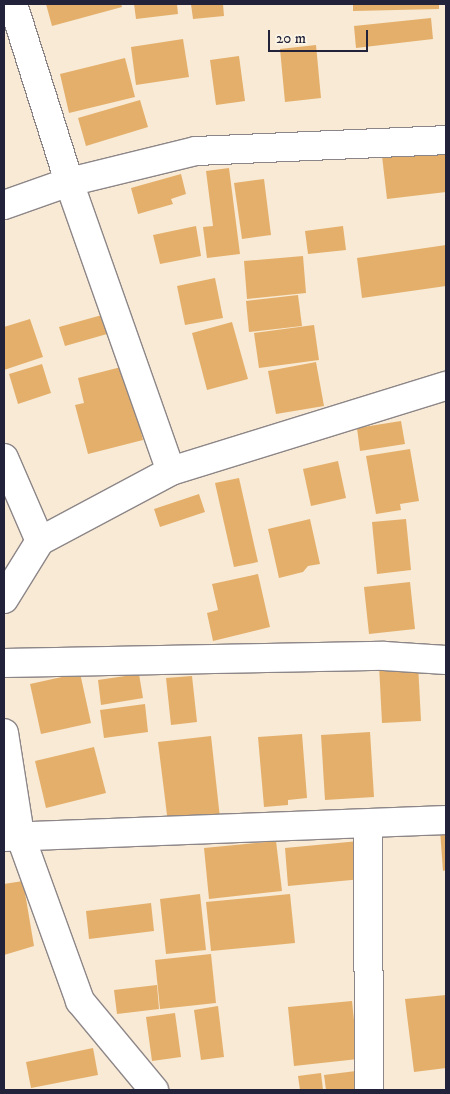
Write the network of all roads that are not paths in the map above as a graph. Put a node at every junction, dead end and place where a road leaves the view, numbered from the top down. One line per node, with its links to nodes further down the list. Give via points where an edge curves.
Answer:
1 (13, 4): 3 (street)
2 (446, 140): 3 (street, via 196,151)
3 (69, 182): 4 (street); 7 (street)
4 (4, 204)
5 (446, 386): 7 (street)
6 (4, 458): 8 (street)
7 (171, 471): 8 (street)
8 (40, 541): 9 (street)
9 (4, 599)
10 (446, 660): 11 (street, via 384,656)
11 (4, 663)
12 (4, 734): 15 (street)
13 (446, 820): 14 (street)
14 (368, 824): 15 (street); 17 (street)
15 (12, 836): 16 (street, via 80,1001)
16 (154, 1090)
17 (369, 1090)

